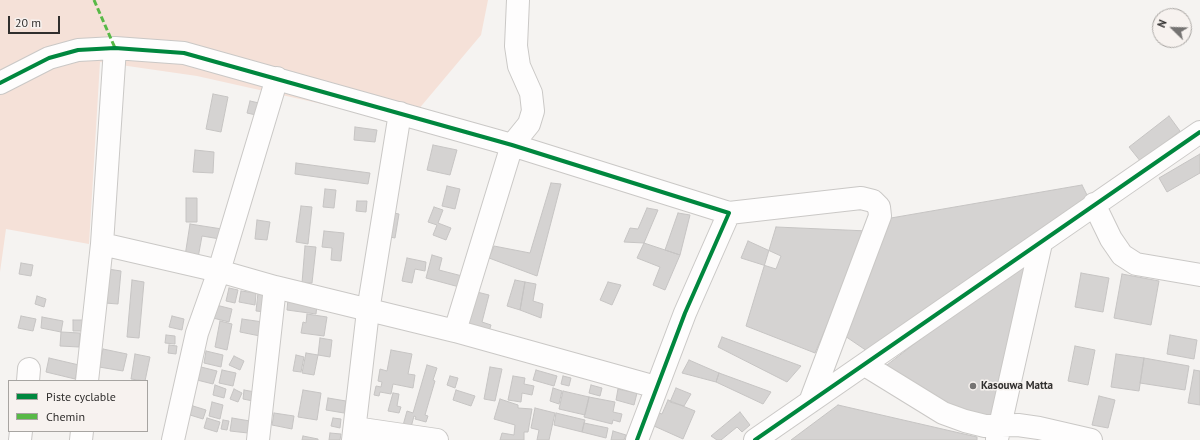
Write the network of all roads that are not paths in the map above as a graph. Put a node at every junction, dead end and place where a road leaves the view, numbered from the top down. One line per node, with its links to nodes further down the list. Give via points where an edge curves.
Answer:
1 (518, 0): 7 (street, via 516,46 519,66 531,93 533,111 529,124)
2 (115, 48): 3 (street, via 184,53); 4 (street, via 78,50 49,58); 11 (street)
3 (277, 78): 5 (street); 12 (street)
4 (0, 83)
5 (400, 113): 7 (street); 15 (street)
6 (1200, 132): 8 (street)
7 (512, 145): 9 (street); 16 (street)
8 (1094, 204): 10 (street); 13 (street, via 1122,255 1136,264)
9 (729, 213): 19 (street); 20 (street, via 861,198 873,201 878,207 880,216)
10 (1041, 243): 17 (street); 21 (street)
11 (102, 244): 12 (street); 18 (street)
12 (219, 271): 14 (street); 23 (street, via 197,333)
13 (1200, 275)
14 (275, 287): 15 (street); 24 (street)
15 (368, 311): 16 (street); 22 (street)
16 (455, 331): 19 (street)
17 (865, 365): 20 (street); 21 (street, via 943,413)
18 (87, 380)
19 (656, 386): 26 (street)
20 (810, 402): 27 (street)
21 (998, 432): 28 (street, via 1039,428)
22 (354, 434): 25 (street)
23 (173, 440)
24 (258, 440)
25 (437, 440)
26 (637, 440)
27 (755, 440)
28 (1090, 440)

